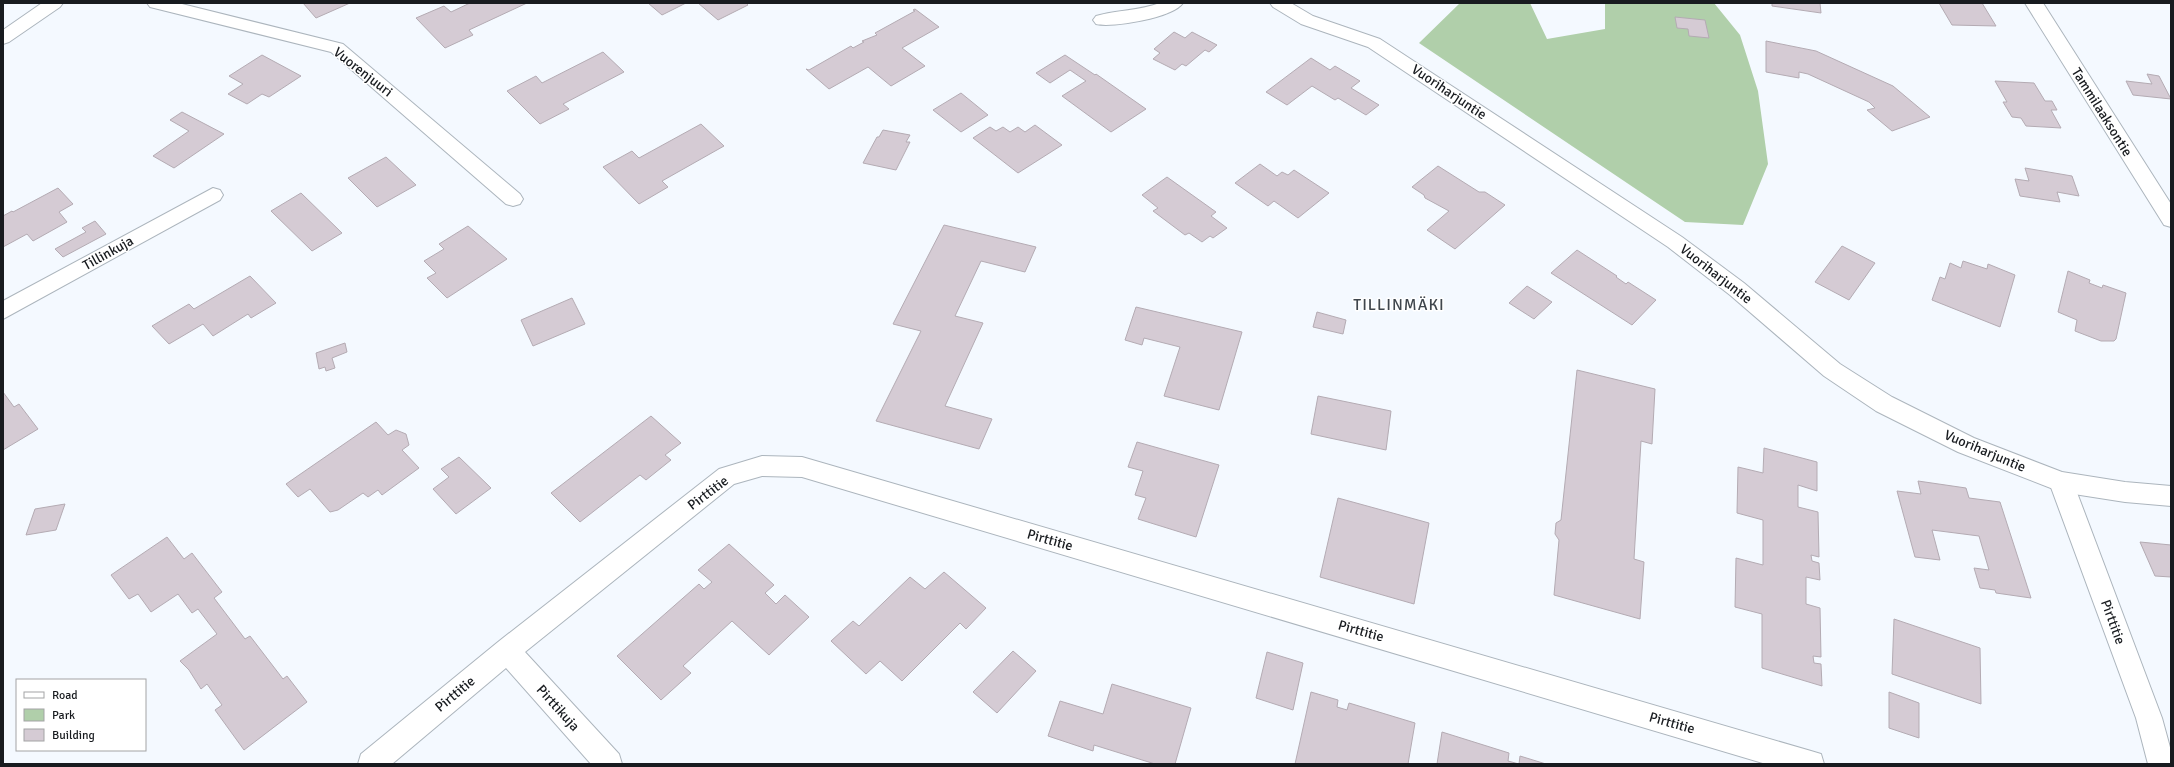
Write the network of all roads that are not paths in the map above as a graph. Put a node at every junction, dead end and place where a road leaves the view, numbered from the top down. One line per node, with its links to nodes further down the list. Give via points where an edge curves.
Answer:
1 (54, 3): 7 (street)
2 (156, 3): 9 (street, Vuorenjuuri, via 337,48)
3 (1174, 3): 6 (street, via 1156,12)
4 (1279, 3): 12 (street, Vuoriharjuntie, via 1307,20 1374,43 1675,242 1737,288 1832,370 1884,404 1966,445)
5 (2034, 3): 10 (street, Tammilaaksontie)
6 (1102, 20)
7 (3, 38)
8 (213, 195): 11 (street, Tillinkuja)
9 (513, 199)
10 (2171, 220)
11 (3, 311)
12 (2061, 482): 13 (street, Vuoriharjuntie); 18 (street, Pirttitie, via 2148,718)
13 (2171, 496)
14 (506, 651): 15 (street, Pirttitie); 16 (street, Pirttikuja); 17 (street, Pirttitie, via 727,476 762,466 802,467)
15 (371, 764)
16 (609, 764)
17 (1811, 764)
18 (2161, 764)

